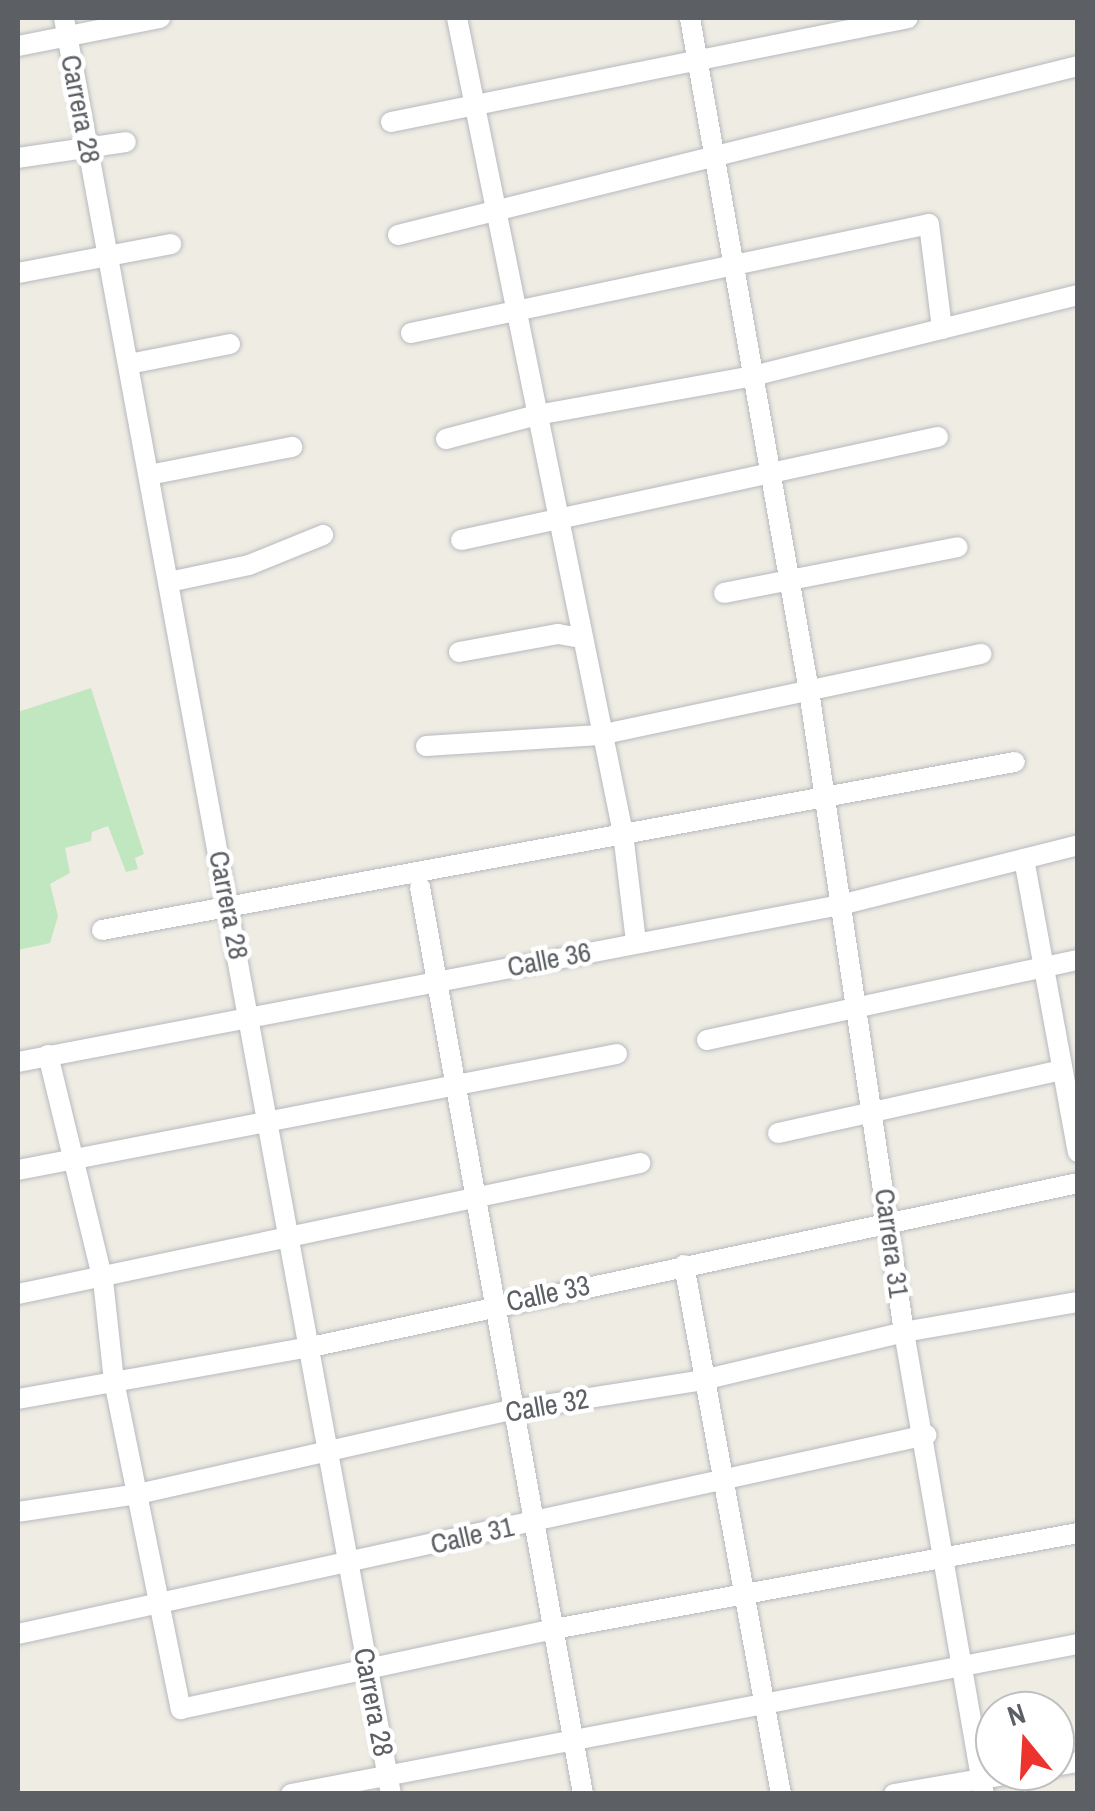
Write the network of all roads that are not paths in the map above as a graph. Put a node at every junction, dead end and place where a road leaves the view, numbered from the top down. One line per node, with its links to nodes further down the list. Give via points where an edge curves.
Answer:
1 (160, 18): 5 (street)
2 (457, 18): 9 (street)
3 (690, 18): 7 (street, Carrera 31)
4 (908, 18): 7 (street)
5 (66, 27): 6 (street); 12 (street, Carrera 28)
6 (18, 46)
7 (698, 61): 9 (street); 14 (street, Carrera 31)
8 (1078, 66): 14 (street)
9 (475, 109): 10 (street); 15 (street)
10 (391, 122)
11 (126, 142): 12 (street)
12 (88, 145): 13 (street); 18 (street, Carrera 28)
13 (18, 158)
14 (716, 161): 15 (street); 19 (street, Carrera 31)
15 (496, 213): 16 (street); 22 (street)
16 (398, 235)
17 (171, 244): 18 (street)
18 (108, 255): 20 (street); 26 (street, Carrera 28)
19 (734, 268): 22 (street); 23 (street, via 929,224); 27 (street, Carrera 31)
20 (18, 273)
21 (1078, 295): 23 (street)
22 (516, 313): 24 (street); 28 (street)
23 (942, 329): 27 (street)
24 (412, 333)
25 (230, 344): 26 (street)
26 (128, 364): 32 (street, Carrera 28)
27 (754, 376): 28 (street); 33 (street, Carrera 31)
28 (536, 415): 30 (street); 34 (street)
29 (938, 437): 33 (street)
30 (446, 440)
31 (292, 447): 32 (street)
32 (149, 475): 38 (street, Carrera 28)
33 (771, 475): 34 (street); 39 (street, Carrera 31)
34 (557, 516): 36 (street); 41 (street)
35 (323, 536): 38 (street, via 248,565)
36 (461, 540)
37 (958, 547): 39 (street)
38 (169, 582): 54 (street, Carrera 28)
39 (790, 582): 40 (street); 44 (street, Carrera 31)
40 (724, 593)
41 (581, 638): 42 (street, via 558,634); 45 (street)
42 (459, 652)
43 (982, 654): 44 (street)
44 (809, 692): 45 (street); 48 (street, Carrera 31)
45 (600, 735): 46 (street); 49 (street)
46 (426, 746)
47 (1015, 762): 48 (street)
48 (822, 797): 49 (street); 53 (street, Carrera 31)
49 (623, 833): 54 (street); 56 (street)
50 (1078, 845): 51 (street, Calle 36)
51 (1024, 858): 53 (street, Calle 36); 58 (street)
52 (420, 887): 59 (street)
53 (840, 906): 56 (street, Calle 36); 60 (street, Carrera 31)
54 (230, 907): 55 (street); 61 (street, Carrera 28)
55 (102, 930)
56 (636, 942): 59 (street, Calle 36)
57 (1078, 960): 58 (street)
58 (1044, 967): 60 (street); 66 (street)
59 (436, 980): 61 (street, Calle 36); 67 (street)
60 (860, 1006): 62 (street); 68 (street, Carrera 31)
61 (250, 1016): 64 (street, Calle 36); 69 (street, Carrera 28)
62 (707, 1040)
63 (617, 1054): 67 (street)
64 (48, 1055): 65 (street, Calle 36); 72 (street)
65 (18, 1062)
66 (1062, 1070): 68 (street); 71 (street)
67 (455, 1090): 69 (street); 76 (street)
68 (875, 1112): 70 (street); 77 (street, Carrera 31)
69 (270, 1122): 72 (street); 78 (street, Carrera 28)
70 (778, 1132)
71 (1078, 1152)
72 (72, 1157): 74 (street); 80 (street)
73 (640, 1163): 76 (street)
74 (18, 1170)
75 (1078, 1183): 77 (street, Calle 33)
76 (471, 1198): 78 (street); 83 (street)
77 (889, 1220): 79 (street, Calle 33); 84 (street, Carrera 31)
78 (293, 1241): 80 (street); 85 (street, Carrera 28)
79 (684, 1266): 83 (street, Calle 33); 86 (street)
80 (103, 1280): 81 (street); 87 (street)
81 (18, 1294)
82 (1078, 1302): 84 (street, Calle 32)
83 (491, 1305): 85 (street, Calle 33); 89 (street)
84 (904, 1332): 86 (street, Calle 32); 90 (street, Carrera 31)
85 (311, 1347): 87 (street, Calle 33); 91 (street, Carrera 28)
86 (702, 1380): 89 (street, Calle 32); 92 (street)
87 (114, 1381): 88 (street, Calle 33); 93 (street)
88 (18, 1399)
89 (512, 1410): 91 (street, Calle 32); 95 (street)
90 (926, 1435): 92 (street, Calle 31); 97 (street, Carrera 31)
91 (328, 1452): 93 (street, Calle 32); 98 (street, Carrera 28)
92 (723, 1483): 95 (street, Calle 31); 99 (street)
93 (138, 1494): 94 (street, Calle 32); 100 (street)
94 (18, 1512)
95 (532, 1522): 98 (street, Calle 31); 101 (street)
96 (1078, 1533): 97 (street)
97 (943, 1554): 99 (street); 104 (street, Carrera 31)
98 (348, 1563): 100 (street, Calle 31); 105 (street, Carrera 28)
99 (746, 1594): 101 (street); 106 (street)
100 (160, 1604): 102 (street, Calle 31); 105 (street, via 180,1709)
101 (554, 1629): 105 (street); 108 (street)
102 (18, 1634)
103 (1078, 1644): 104 (street)
104 (964, 1662): 106 (street); 107 (street, Carrera 31)
105 (368, 1667): 109 (street, Carrera 28)
106 (765, 1699): 108 (street); 113 (street)
107 (975, 1738)
108 (573, 1739): 109 (street); 112 (street)
109 (390, 1786): 111 (street)
110 (975, 1787): 114 (street)
111 (291, 1794)
112 (583, 1794)
113 (780, 1794)
114 (894, 1794)

